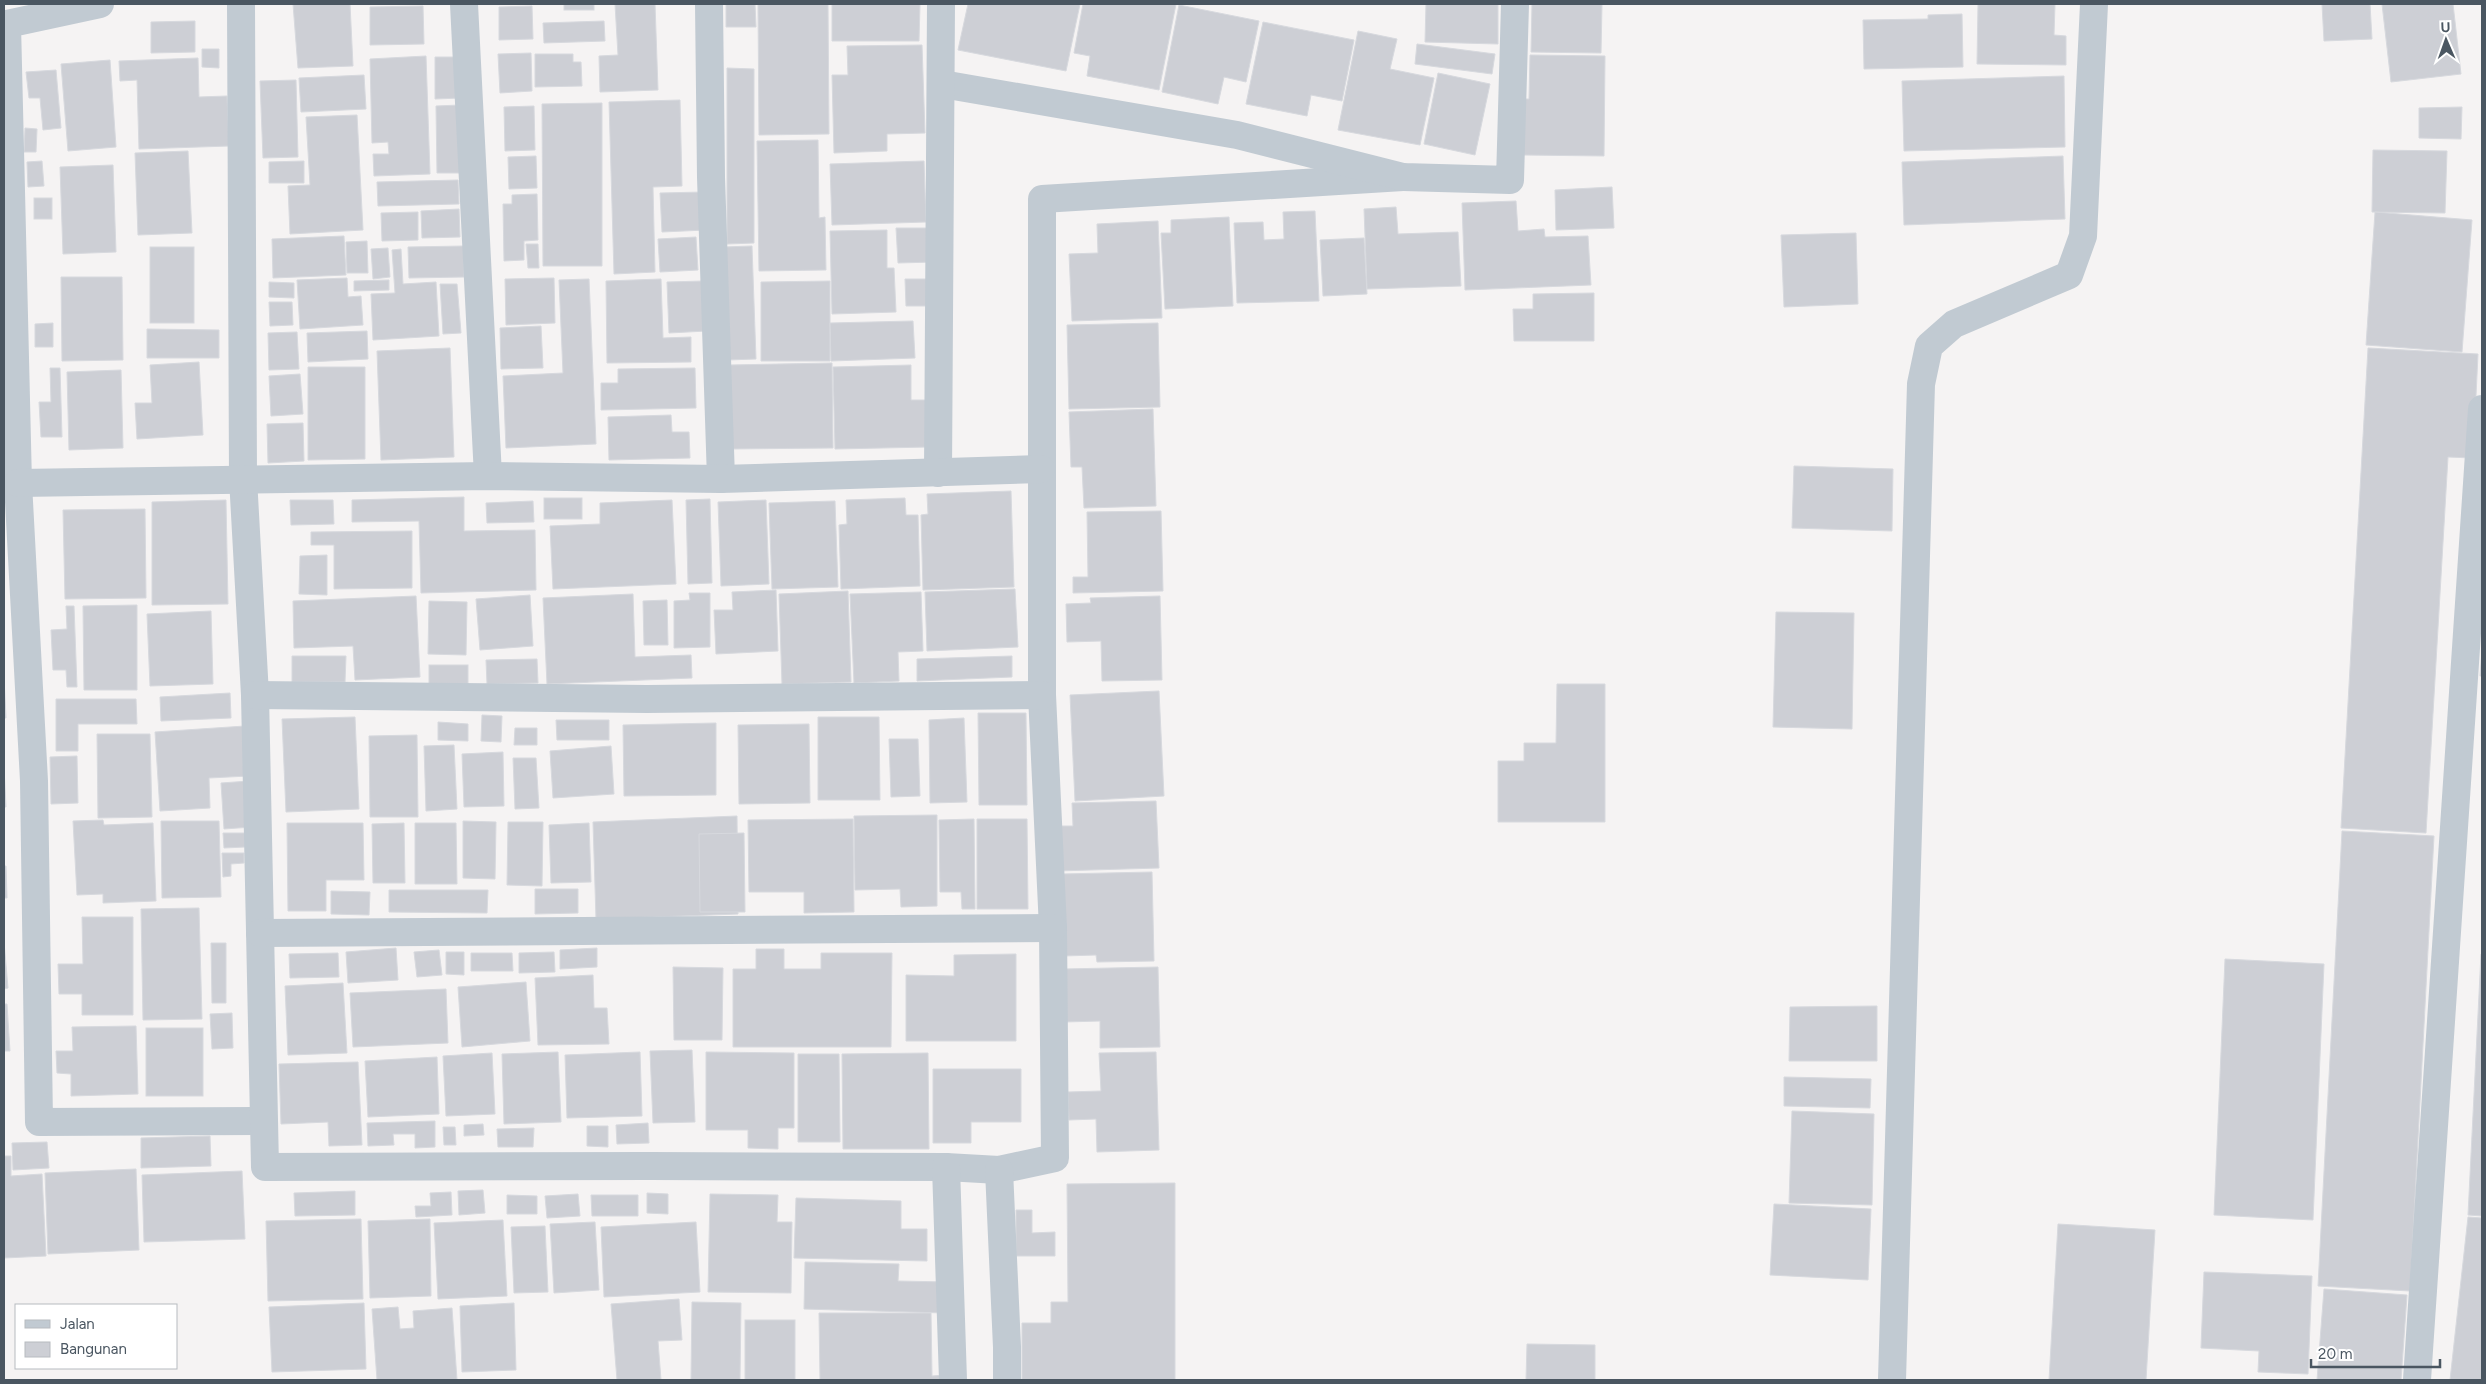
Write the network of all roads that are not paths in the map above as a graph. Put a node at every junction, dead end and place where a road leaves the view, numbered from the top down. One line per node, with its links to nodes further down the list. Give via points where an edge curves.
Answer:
1 (100, 4): 16 (street, via 7,24)
2 (241, 4): 14 (street)
3 (464, 4): 13 (street)
4 (709, 4): 15 (street)
5 (941, 4): 8 (street)
6 (1515, 4): 9 (street, via 1510,180)
7 (2094, 4): 26 (street, via 2083,236 2069,275 1954,324 1929,346 1921,384)
8 (942, 84): 9 (street, via 1237,135); 12 (street)
9 (1403, 176): 11 (street, via 1042,199)
10 (2482, 410): 27 (street)
11 (1041, 469): 12 (street); 18 (street)
12 (938, 474): 15 (street)
13 (488, 476): 14 (street); 15 (street)
14 (243, 478): 16 (street); 17 (street)
15 (721, 479)
16 (18, 483): 21 (street, via 34,781 39,1122)
17 (255, 695): 18 (street, via 647,699); 20 (street)
18 (1042, 695): 19 (street)
19 (1053, 928): 20 (street); 23 (street, via 1055,1158)
20 (260, 933): 21 (street)
21 (263, 1121): 22 (street, via 265,1167)
22 (946, 1167): 23 (street); 24 (street)
23 (999, 1170): 25 (street)
24 (953, 1380)
25 (1006, 1380)
26 (1892, 1380)
27 (2417, 1380)

